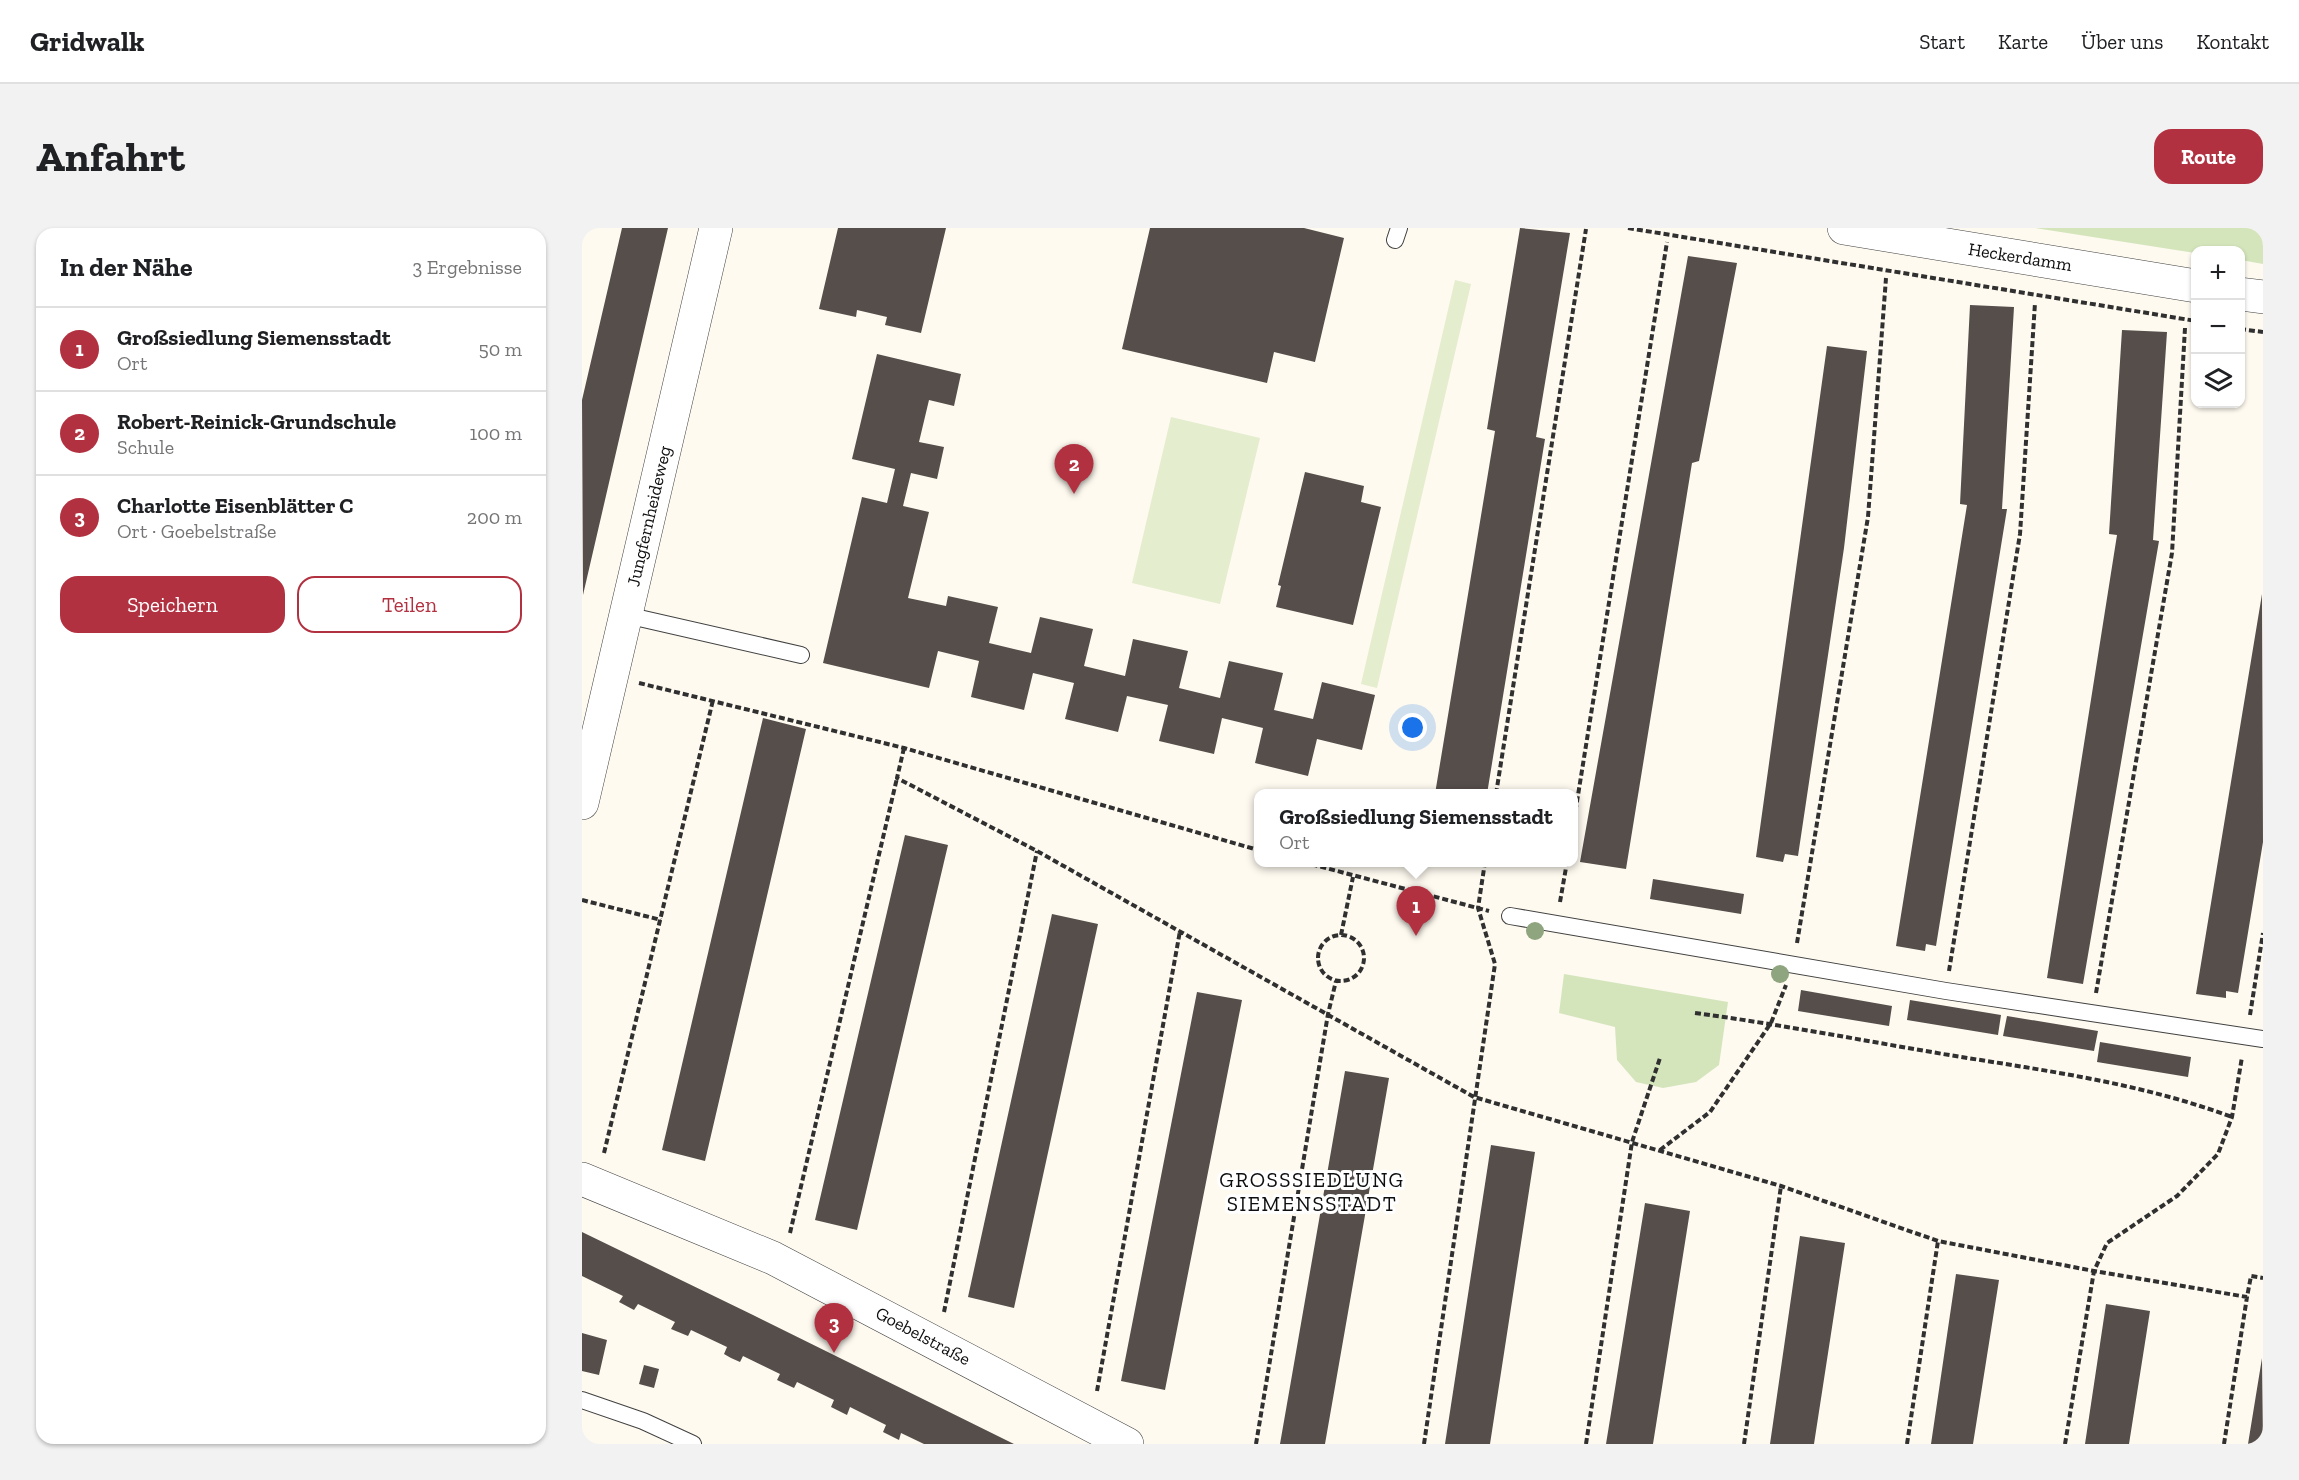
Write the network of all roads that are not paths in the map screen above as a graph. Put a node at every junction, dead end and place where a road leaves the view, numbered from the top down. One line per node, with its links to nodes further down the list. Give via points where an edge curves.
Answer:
1 (717, 228): 6 (street, Jungfernheideweg)
2 (1844, 228): 3 (street, Heckerdamm)
3 (2191, 285)
4 (2245, 295): 5 (street)
5 (2263, 297)
6 (626, 615): 7 (lane); 8 (street, Jungfernheideweg)
7 (801, 656)
8 (582, 803)
9 (1510, 916): 10 (lane, via 1946,991)
10 (2255, 1038)
11 (582, 1179): 14 (street, Goebelstraße, via 774,1258)
12 (582, 1400): 13 (lane)
13 (693, 1444)
14 (1127, 1444)

